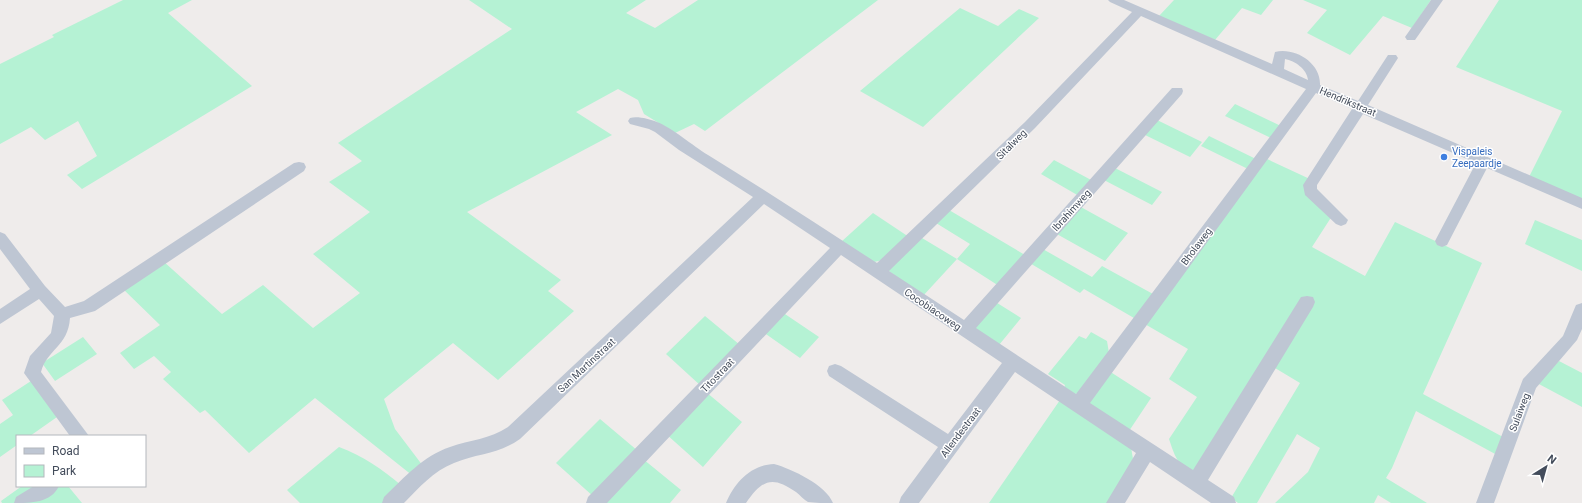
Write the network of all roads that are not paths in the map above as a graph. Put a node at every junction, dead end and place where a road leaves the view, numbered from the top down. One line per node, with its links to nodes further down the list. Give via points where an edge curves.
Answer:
1 (1114, 0): 3 (street, Hendrikstraat)
2 (1437, 0): 4 (street)
3 (1140, 11): 6 (street, Hendrikstraat); 19 (street, Sitalweg, via 1030,125)
4 (1410, 37)
5 (1392, 58): 9 (street)
6 (1277, 70): 7 (street, Hendrikstraat); 7 (street, via 1279,55 1289,55 1302,62 1314,75)
7 (1314, 87): 9 (street, Hendrikstraat); 28 (street, Bholaweg)
8 (1176, 91): 25 (street, Ibrahimweg)
9 (1360, 106): 11 (street, Hendrikstraat); 15 (street, via 1309,187 1310,191)
10 (635, 121): 13 (street, Cocobiacoweg, via 660,129 684,147)
11 (1484, 161): 14 (street, Hendrikstraat); 17 (street)
12 (299, 167): 23 (street, via 89,306)
13 (763, 196): 18 (street, Cocobiacoweg); 35 (street, San Martinstraat, via 514,433 501,442 451,455 429,466)
14 (1582, 204)
15 (1341, 220)
16 (0, 238): 20 (street)
17 (1442, 241)
18 (840, 247): 19 (street, Cocobiacoweg); 36 (street, Titostraat)
19 (878, 272): 25 (street, Cocobiacoweg)
20 (40, 290): 23 (street); 24 (street)
21 (1307, 302): 32 (street)
22 (1582, 310): 42 (street, Sulaiweg, via 1569,340 1529,384)
23 (62, 314): 29 (street, via 62,328 55,342 36,361 32,373)
24 (0, 317)
25 (965, 330): 26 (street, Cocobiacoweg)
26 (1012, 362): 28 (street, Cocobiacoweg); 30 (street, Allendestraat)
27 (835, 371): 30 (street)
28 (1078, 405): 31 (street, Cocobiacoweg)
29 (79, 435)
30 (950, 445): 39 (street, Allendestraat)
31 (1147, 450): 32 (street, Cocobiacoweg); 40 (street)
32 (1196, 482): 41 (street, Cocobiacoweg)
33 (48, 487): 34 (street)
34 (23, 503)
35 (391, 503)
36 (595, 503)
37 (735, 503): 38 (street, via 756,477 765,472 775,472 785,475)
38 (824, 503)
39 (908, 503)
40 (1115, 503)
41 (1228, 503)
42 (1485, 503)

